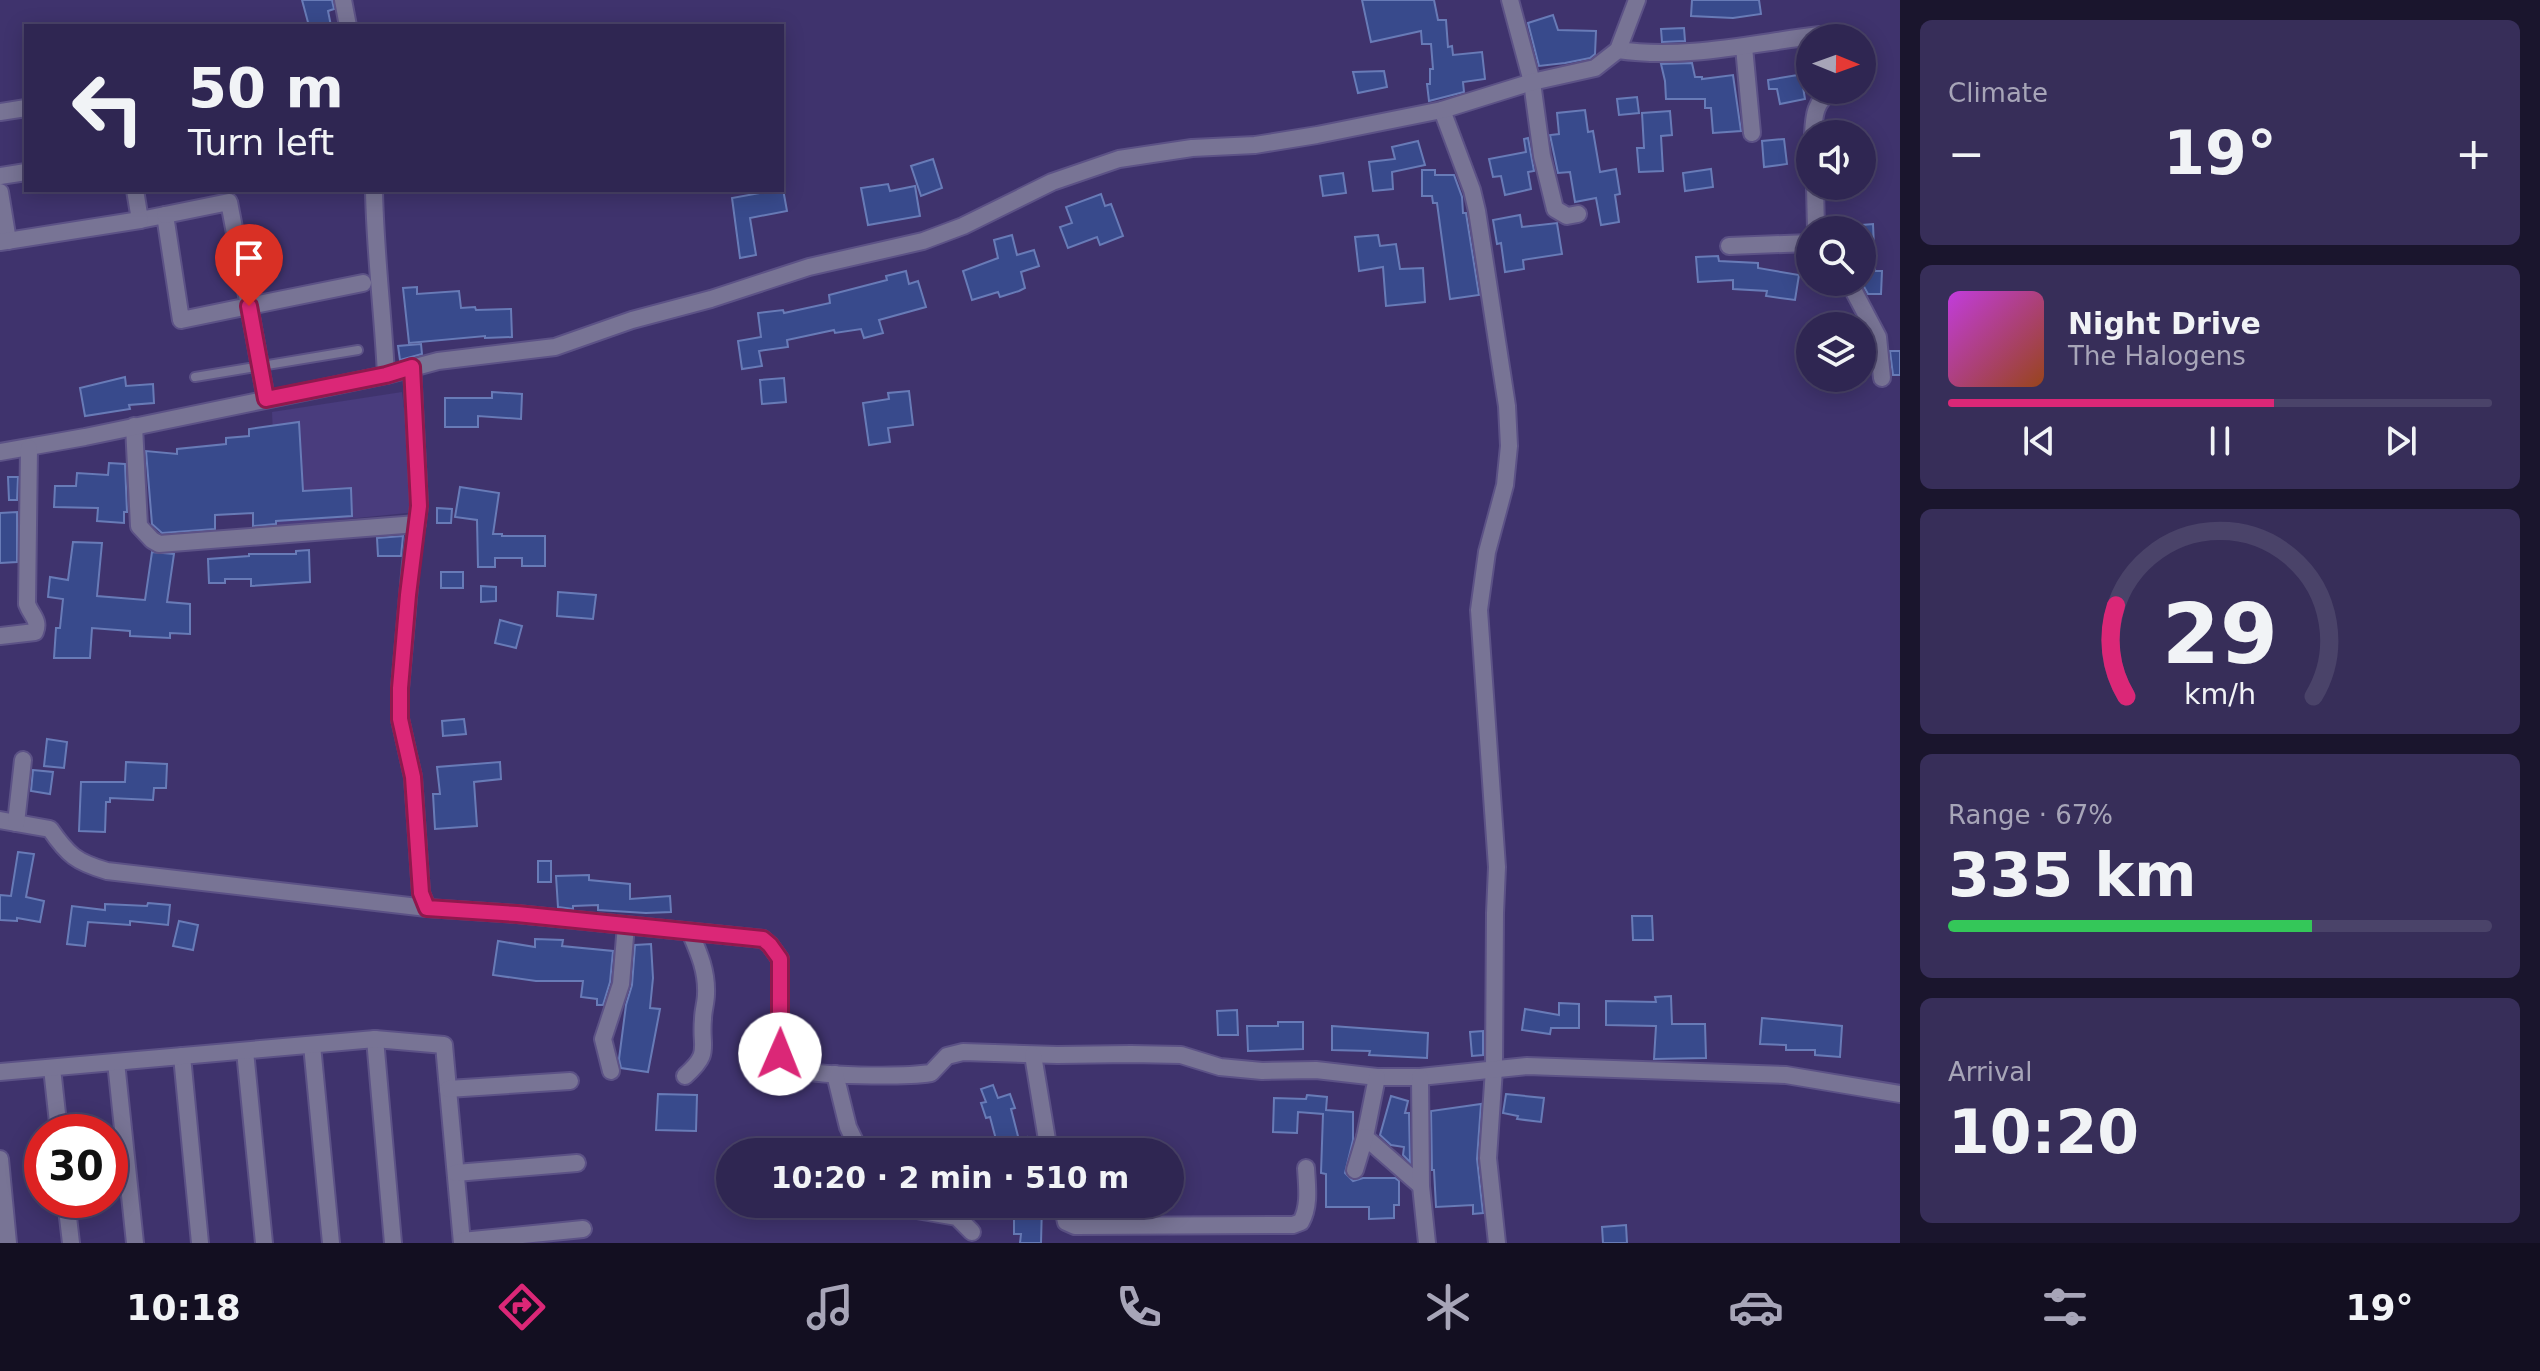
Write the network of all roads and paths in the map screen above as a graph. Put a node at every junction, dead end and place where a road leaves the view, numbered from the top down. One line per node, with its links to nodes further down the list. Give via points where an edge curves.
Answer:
1 (343, 0): 4 (street)
2 (1510, 0): 8 (street)
3 (1637, 0): 7 (street)
4 (348, 24)
5 (1796, 39): 6 (street)
6 (1744, 47): 7 (street); 12 (street)
7 (1618, 50): 8 (street, via 1595,68)
8 (1532, 82): 10 (street); 18 (street, via 1555,209 1567,216)
9 (24, 108): 11 (street)
10 (1442, 110): 29 (street, via 1255,145 1119,159 1052,182 923,241 809,267 555,347); 51 (street, via 1477,211 1509,446 1479,610 1497,867)
11 (0, 112)
12 (1752, 133)
13 (24, 172): 14 (street)
14 (0, 176)
15 (0, 192): 21 (street)
16 (135, 192): 20 (street)
17 (374, 192): 30 (street)
18 (1578, 214)
19 (165, 215): 20 (street); 26 (street, via 229,202); 26 (street, via 181,320)
20 (140, 220): 21 (street)
21 (4, 241)
22 (1796, 244): 23 (street)
23 (1729, 246)
24 (363, 283): 26 (street)
25 (1856, 296): 32 (street, via 1878,337)
26 (249, 306): 28 (street)
27 (358, 350): 28 (lane)
28 (260, 367): 31 (lane); 33 (street)
29 (412, 367): 30 (street); 37 (street)
30 (386, 375): 33 (street)
31 (195, 377)
32 (1882, 378)
33 (266, 399): 34 (street)
34 (134, 426): 35 (street); 37 (street, via 139,526 159,544)
35 (29, 448): 36 (street); 38 (street, via 27,604 37,627 35,632)
36 (0, 452)
37 (417, 524): 41 (street, via 400,719 413,777 421,893)
38 (0, 636)
39 (23, 760): 40 (street)
40 (8, 821): 41 (street, via 50,829 65,851 107,871)
41 (427, 908): 42 (street)
42 (626, 925): 43 (street); 52 (street, via 621,984 603,1039)
43 (690, 932): 54 (street, via 763,939 770,945 780,959 784,1062 790,1068); 55 (street, via 704,967 705,1044 696,1066)
44 (375, 1039): 45 (street); 59 (street, via 444,1045); 83 (street)
45 (312, 1045): 46 (street); 82 (street)
46 (245, 1051): 48 (street); 81 (street)
47 (1033, 1055): 54 (street, via 963,1052 947,1056 931,1073); 56 (street, via 1181,1055 1234,1069); 64 (street)
48 (182, 1056): 49 (street); 80 (street)
49 (116, 1062): 50 (street); 79 (street)
50 (52, 1068): 53 (street); 61 (street)
51 (1494, 1069): 57 (street); 60 (street, via 1786,1075); 85 (street, via 1488,1158)
52 (611, 1071)
53 (0, 1072)
54 (835, 1074): 63 (street)
55 (685, 1076)
56 (1377, 1077): 57 (street); 62 (street)
57 (1420, 1077): 70 (street)
58 (570, 1081): 59 (street)
59 (448, 1089): 69 (street)
60 (1900, 1094)
61 (57, 1114)
62 (1365, 1137): 68 (street); 70 (street)
63 (853, 1138)
64 (1047, 1138)
65 (0, 1159): 77 (street)
66 (577, 1163): 69 (street)
67 (1306, 1168): 73 (street, via 1305,1215 1293,1225 1075,1226)
68 (1355, 1170)
69 (456, 1173): 76 (street)
70 (1421, 1186): 84 (street)
71 (68, 1218): 78 (street)
72 (958, 1218): 75 (street)
73 (1065, 1218)
74 (583, 1229): 76 (street)
75 (972, 1232)
76 (462, 1242)
77 (8, 1243)
78 (71, 1243)
79 (135, 1243)
80 (200, 1243)
81 (264, 1243)
82 (331, 1243)
83 (393, 1243)
84 (1427, 1243)
85 (1497, 1243)

